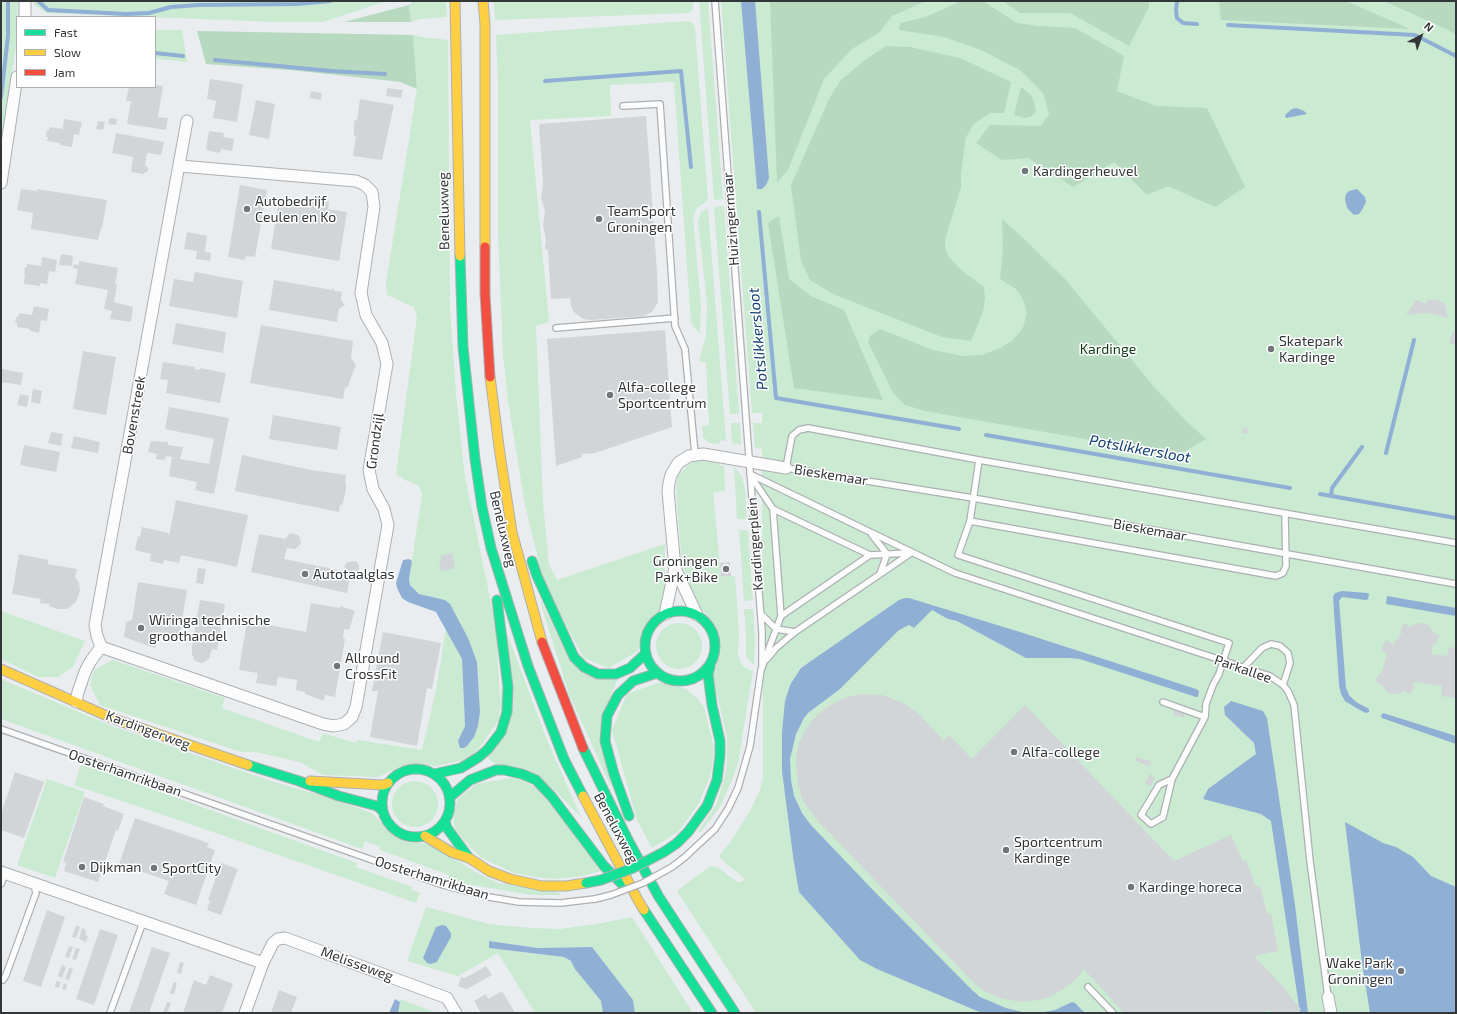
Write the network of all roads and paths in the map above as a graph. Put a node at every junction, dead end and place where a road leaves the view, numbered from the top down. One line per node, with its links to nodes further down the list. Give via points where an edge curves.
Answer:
1 (25, 1): 5 (street)
2 (455, 1): 26 (main road, Beneluxweg, via 462,347 475,459)
3 (483, 1): 13 (main road, Beneluxweg, via 485,294 490,375)
4 (715, 1): 16 (lane, Huizingermaar)
5 (25, 16)
6 (16, 84): 10 (street)
7 (623, 106): 11 (lane, via 660,104)
8 (187, 121): 9 (street, Bovenstreek)
9 (180, 166): 41 (street, Bovenstreek, via 96,625); 41 (street, Grondzijl, via 356,181 372,192 374,207 361,293 366,315 382,343 387,364 369,470 373,489 384,509 388,525 356,707 352,717 344,724 324,724)
10 (1, 183)
11 (675, 318): 12 (lane); 14 (lane, via 675,326 686,349)
12 (556, 328)
13 (500, 454): 22 (main road); 72 (main road, Beneluxweg, via 512,532 546,654 582,746 637,858 659,898)
14 (695, 454): 16 (street, via 712,454); 32 (street, via 678,463 669,483)
15 (979, 460): 17 (lane, Bieskemaar, via 803,428 792,436); 19 (lane); 21 (lane, Bieskemaar)
16 (749, 461): 17 (street); 18 (lane, Kardingerplein)
17 (786, 468): 19 (lane, Bieskemaar)
18 (750, 474): 20 (lane, Kardingerplein); 24 (lane, Kardingerplein); 36 (lane, Kardingerplein)
19 (973, 498): 23 (lane); 30 (lane, Bieskemaar)
20 (773, 509): 31 (lane, Kardingerplein); 38 (lane, Kardingerplein)
21 (1285, 514): 25 (lane, Bieskemaar); 30 (lane)
22 (518, 515)
23 (970, 521): 30 (lane, via 1276,576 1283,573 1286,566); 43 (lane, via 958,555 1230,643)
24 (872, 534): 28 (lane, Kardingerplein); 29 (lane, Kardingerplein)
25 (1456, 543)
26 (491, 548): 56 (main road, via 508,687 501,732 479,757 460,768); 70 (main road, Beneluxweg, via 528,666 564,759)
27 (530, 553): 42 (main road, via 537,576 574,657 584,667 598,674 616,674 630,668)
28 (911, 553): 29 (lane); 33 (lane); 43 (lane, Parkallee, via 967,578)
29 (887, 554): 31 (lane); 33 (lane)
30 (1285, 554): 34 (lane, Bieskemaar)
31 (870, 556): 38 (lane)
32 (675, 568): 35 (street); 37 (street)
33 (880, 574): 40 (lane)
34 (1456, 584)
35 (665, 614): 37 (main road, via 681,611); 42 (main road, via 648,630)
36 (761, 614): 39 (lane); 45 (lane, Kardingerplein)
37 (697, 615): 44 (main road, via 710,626 714,634 716,651)
38 (781, 616): 39 (lane, Kardingerplein)
39 (776, 629): 40 (lane); 45 (lane, Kardingerplein)
40 (795, 632): 45 (lane, via 776,648)
41 (102, 647): 51 (street, via 85,672)
42 (646, 653): 48 (main road)
43 (1223, 662): 46 (lane, Parkallee); 54 (lane, via 1206,704)
44 (710, 666): 49 (main road, via 698,677); 53 (main road, via 708,674)
45 (762, 667): 55 (lane, Oosterhamrikbaan, bridge, via 750,746 738,788 715,829 686,857 643,883 611,895 560,904 519,902 443,885)
46 (1243, 668): 50 (lane, Parkallee, via 1270,676); 50 (lane, via 1262,648 1271,644 1280,646 1288,653 1290,663)
47 (1, 670): 51 (main road, Kardingerweg)
48 (657, 673): 49 (main road, via 665,678); 63 (main road, via 633,681 618,695 607,716 606,741 614,774)
49 (683, 682): 53 (main road)
50 (1283, 685): 76 (lane, Parkallee, via 1294,705 1310,861)
51 (76, 702): 58 (main road, Kardingerweg, via 114,719)
52 (1163, 702): 54 (lane)
53 (712, 705): 66 (main road, bridge, via 720,741 717,780 713,794 688,832 664,852 634,868 601,880 586,884 554,886 530,884 496,874)
54 (1205, 717): 57 (lane)
55 (1, 729)
56 (434, 774): 59 (main road, via 422,769 410,769 398,774); 60 (main road, via 445,784)
57 (1172, 778): 57 (lane, via 1163,816 1151,824 1141,815 1159,786)
58 (299, 781): 59 (main road, Kardingerweg); 61 (main road, Kardingerweg, via 339,796 377,806)
59 (388, 783): 61 (main road, via 383,793)
60 (450, 797): 62 (main road); 70 (main road, via 470,780 496,770 522,774 536,780 552,797 604,866)
61 (383, 811): 64 (main road, via 389,823 399,832 412,837)
62 (445, 821): 64 (main road, via 437,830); 66 (main road, via 447,828)
63 (633, 825)
64 (425, 836): 66 (main road, via 452,852)
65 (638, 839): 72 (main road)
66 (469, 858)
67 (3, 872): 68 (street); 69 (lane)
68 (34, 883): 71 (street); 74 (lane, via 36,893)
69 (1, 884)
70 (638, 900): 80 (main road, Beneluxweg)
71 (143, 922): 73 (street); 77 (lane)
72 (684, 934): 81 (main road, Beneluxweg)
73 (263, 963): 78 (street, Melisseweg); 79 (street, Melisseweg, via 273,943 285,938 447,998)
74 (3, 980)
75 (1088, 987): 82 (lane)
76 (1328, 997): 83 (street, Parkallee)
77 (110, 1013)
78 (245, 1013)
79 (456, 1013)
80 (712, 1013)
81 (735, 1013)
82 (1113, 1013)
83 (1331, 1013)

